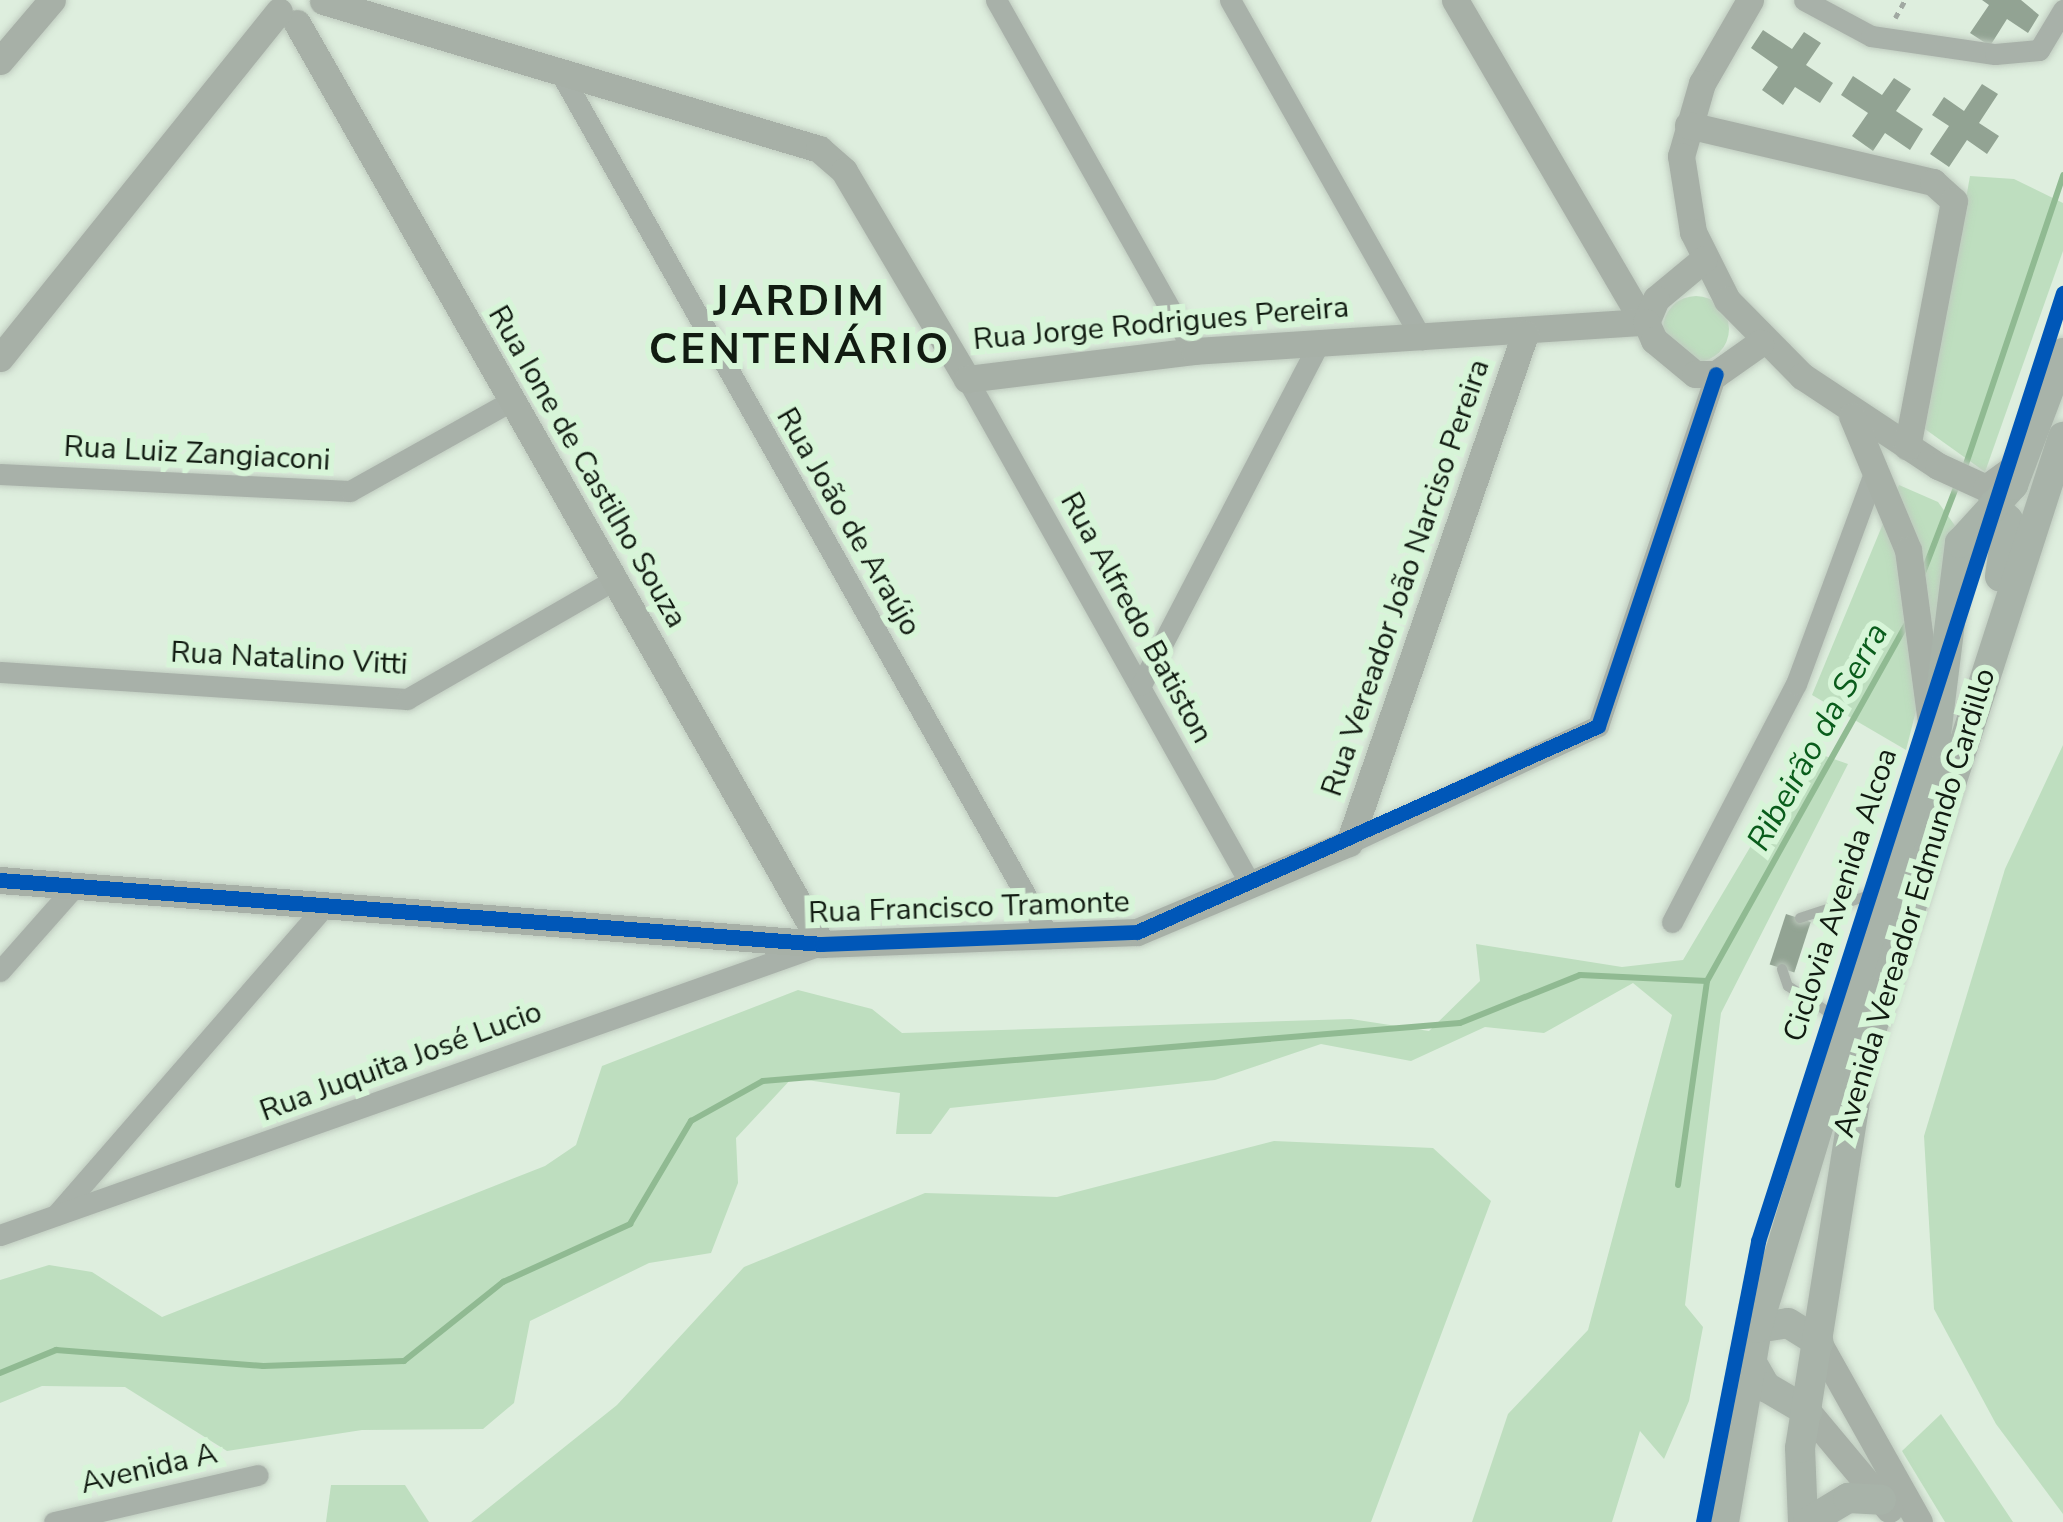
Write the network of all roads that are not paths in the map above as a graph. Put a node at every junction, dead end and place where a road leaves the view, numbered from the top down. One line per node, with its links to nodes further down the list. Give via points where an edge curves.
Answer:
1 (52, 0): 10 (street)
2 (323, 0): 9 (street); 11 (street, Rua Jorge Rodrigues Pereira)
3 (996, 0): 19 (street)
4 (1230, 0): 16 (street)
5 (1455, 0): 14 (street)
6 (1750, 0): 12 (street)
7 (1804, 0): 8 (street, via 1870,37 1994,54 2038,50)
8 (2063, 10)
9 (284, 11): 21 (street); 24 (street, Rua Ione de Castilho Souza)
10 (0, 61)
11 (560, 72): 23 (street, Rua Jorge Rodrigues Pereira, via 819,149 844,171); 44 (street, Rua João de Araújo)
12 (1688, 124): 13 (street, via 1682,181); 27 (street, via 1933,182 1954,201)
13 (1704, 259): 14 (street, via 1669,284); 18 (street)
14 (1645, 322): 15 (street, Rua Jorge Rodrigues Pereira); 22 (street, via 1681,369)
15 (1525, 334): 16 (street, Rua Jorge Rodrigues Pereira); 36 (street, Rua Vereador João Narciso Pereira)
16 (1422, 340): 17 (street, Rua Jorge Rodrigues Pereira)
17 (1320, 341): 19 (street, Rua Jorge Rodrigues Pereira); 33 (street)
18 (1760, 343): 22 (street); 25 (street)
19 (1193, 351): 23 (street, Rua Jorge Rodrigues Pereira)
20 (2063, 353): 30 (main road, Avenida Vereador Edmundo Cardillo, via 2030,448)
21 (0, 358)
22 (1716, 374): 36 (street, Rua Francisco Tramonte, via 1598,726)
23 (967, 379): 33 (street, Rua Alfredo Batiston)
24 (512, 400): 29 (street, Rua Luiz Zangiaconi, via 350,491); 31 (street, Rua Ione de Castilho Souza)
25 (1852, 416): 27 (street); 28 (street)
26 (2063, 437): 34 (main road, Avenida Vereador Edmundo Cardillo)
27 (1907, 446): 30 (street)
28 (1876, 468): 35 (street, via 1908,550); 43 (street, via 1796,684)
29 (0, 474)
30 (1984, 496): 34 (main road, via 2008,532); 35 (main road, Avenida Vereador Edmundo Cardillo, via 1960,543)
31 (616, 579): 32 (street, Rua Natalino Vitti, via 407,699); 45 (street, Rua Ione de Castilho Souza)
32 (0, 672)
33 (1141, 685): 39 (street, Rua Alfredo Batiston)
34 (1969, 716): 52 (main road, Avenida Vereador Edmundo Cardillo, via 1861,1062)
35 (1935, 743): 40 (main road, Avenida Vereador Edmundo Cardillo)
36 (1349, 842): 39 (street, Rua Francisco Tramonte)
37 (0, 880): 38 (street, Rua Francisco Tramonte)
38 (77, 884): 41 (street, Rua Francisco Tramonte); 47 (street)
39 (1252, 887): 44 (street, Rua Francisco Tramonte, via 1137,932)
40 (1888, 889): 42 (lane); 48 (main road, Avenida Vereador Edmundo Cardillo)
41 (327, 903): 45 (street, Rua Francisco Tramonte); 49 (street)
42 (1800, 918)
43 (1672, 922)
44 (1049, 938): 45 (street, Rua Francisco Tramonte)
45 (822, 944): 49 (street, Rua Juquita José Lucio)
46 (1782, 969): 48 (lane, via 1788,986)
47 (0, 971)
48 (1845, 1023): 51 (main road, Avenida Vereador Edmundo Cardillo)
49 (54, 1218): 50 (street, Rua Juquita José Lucio)
50 (0, 1235)
51 (1757, 1328): 52 (main road, via 1788,1324); 53 (main road, Avenida Vereador Edmundo Cardillo)
52 (1818, 1342): 54 (main road, Avenida Vereador Edmundo Cardillo); 60 (street)
53 (1749, 1358): 54 (main road, via 1766,1387); 58 (main road, Avenida Vereador Edmundo Cardillo)
54 (1807, 1411): 56 (street); 59 (main road, Avenida Vereador Edmundo Cardillo)
55 (258, 1474): 57 (street, Avenida A)
56 (1892, 1511): 59 (main road, via 1848,1498)
57 (54, 1522)
58 (1724, 1522)
59 (1806, 1522)
60 (1919, 1522)

